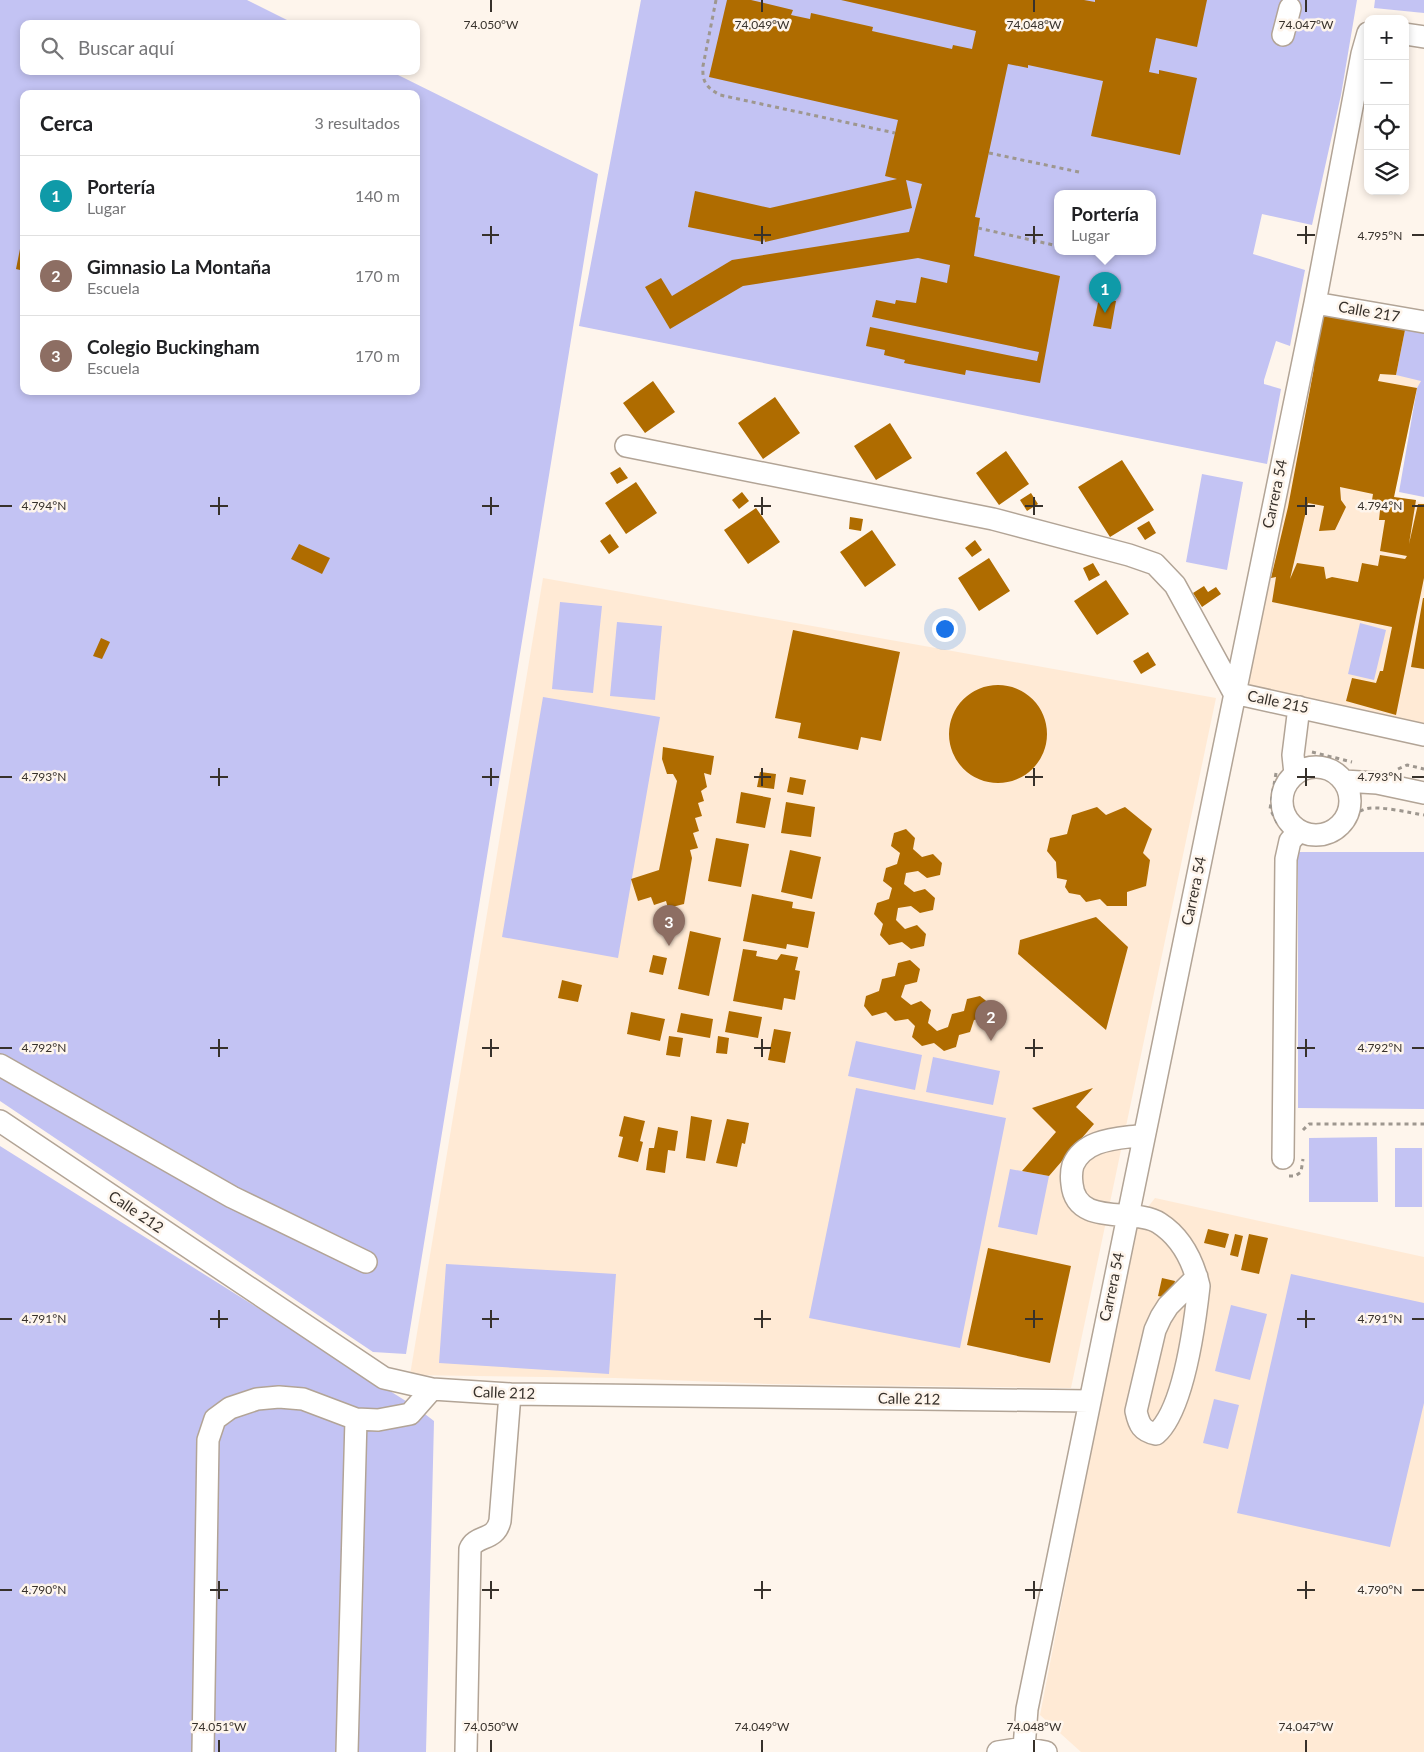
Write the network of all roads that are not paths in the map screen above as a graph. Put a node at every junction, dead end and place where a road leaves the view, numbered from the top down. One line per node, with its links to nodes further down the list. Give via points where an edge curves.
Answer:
1 (1290, 8): 3 (street)
2 (1409, 34): 4 (street)
3 (1283, 35)
4 (1424, 36)
5 (1364, 49): 6 (street, Carrera 54)
6 (1315, 303): 7 (street, Calle 217); 9 (street, Carrera 54)
7 (1424, 322)
8 (626, 446): 9 (street, Calle 215, via 993,519 1155,564 1175,585)
9 (1234, 693): 10 (street, Calle 215); 18 (street, Carrera 54)
10 (1299, 707): 11 (street, Calle 215); 12 (street, via 1293,755)
11 (1424, 735)
12 (1295, 774): 13 (street, via 1321,767); 15 (street, via 1286,784 1282,797 1286,816)
13 (1344, 780): 14 (street); 15 (street, via 1350,792 1351,806 1338,829 1312,836)
14 (1424, 793)
15 (1299, 831): 19 (street, via 1290,841 1286,859)
16 (0, 1065): 21 (street, via 232,1198)
17 (0, 1120): 23 (street, Calle 212, via 384,1378)
18 (1143, 1135): 20 (street, Carrera 54); 20 (street, via 1092,1145 1082,1151 1071,1171 1073,1193 1080,1202 1089,1209)
19 (1283, 1158)
20 (1127, 1217): 22 (street, via 1157,1221 1185,1250); 25 (street, Carrera 54)
21 (366, 1262)
22 (1197, 1277): 22 (street, via 1199,1286 1188,1363 1170,1417 1156,1434 1145,1431 1138,1422 1136,1411 1155,1330 1168,1306)
23 (432, 1389): 24 (street, Calle 212); 26 (street, via 410,1414 378,1420)
24 (510, 1394): 25 (street, Calle 212); 30 (street, via 498,1529 470,1549)
25 (1088, 1401): 27 (street, Carrera 54, via 1027,1709)
26 (356, 1419): 28 (street, via 303,1399 280,1397 257,1399 230,1408 215,1419 208,1440); 29 (street)
27 (1024, 1748): 31 (street); 32 (street)
28 (203, 1752)
29 (348, 1752)
30 (466, 1752)
31 (998, 1752)
32 (1046, 1752)

